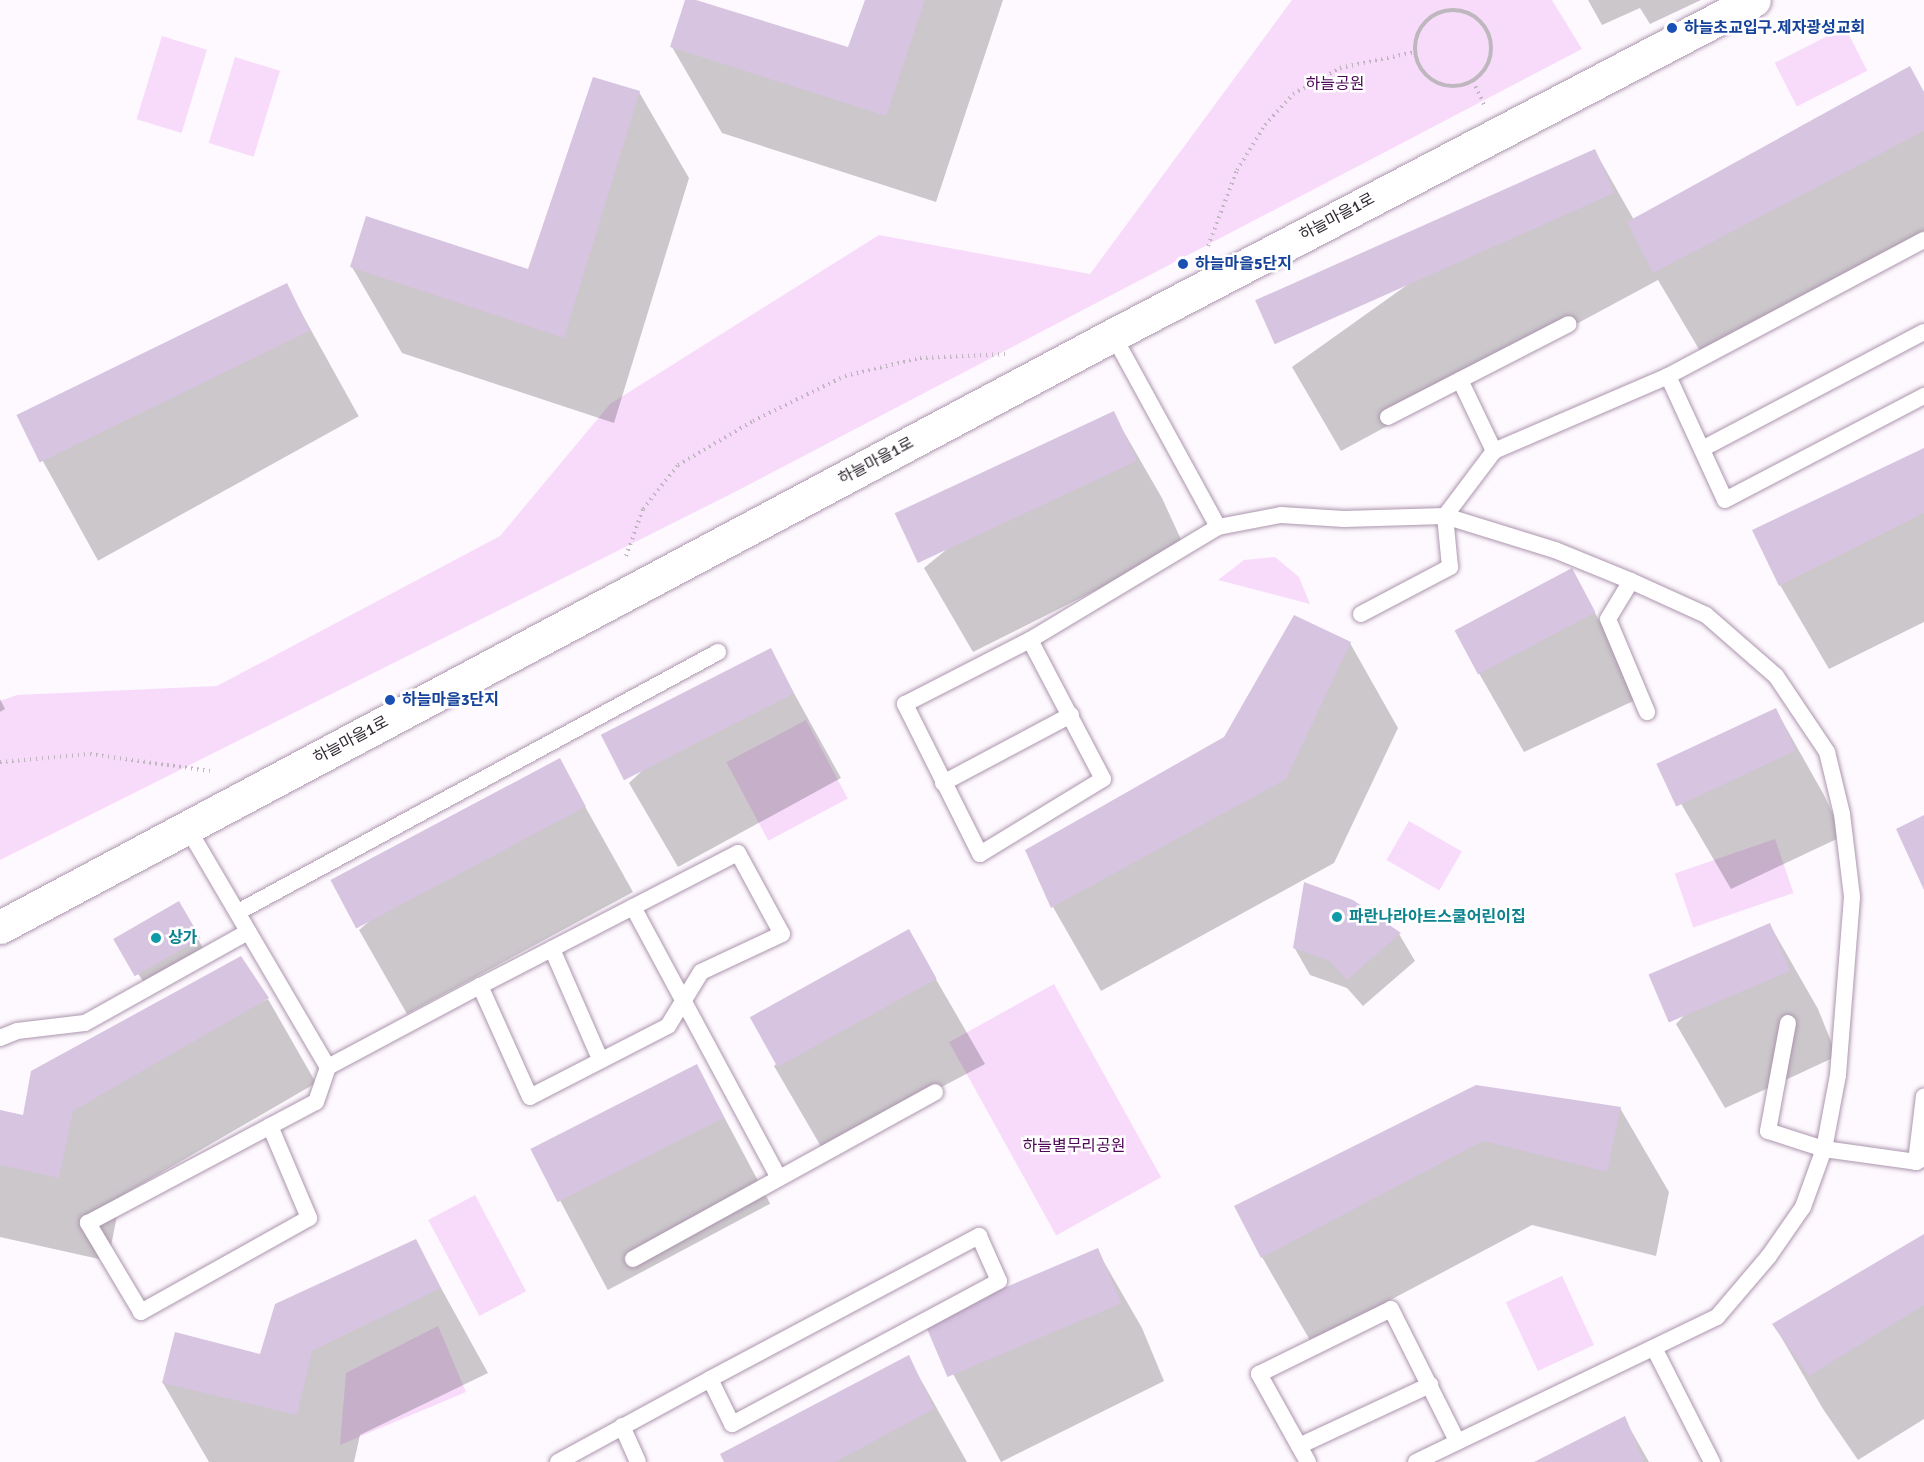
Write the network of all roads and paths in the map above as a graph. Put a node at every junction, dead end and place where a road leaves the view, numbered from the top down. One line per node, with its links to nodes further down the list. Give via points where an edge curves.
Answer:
1 (1754, 0): 9 (street, 하늘마을1로)
2 (1415, 52): 3 (path, via 1418,64 1436,82 1461,86); 3 (path, via 1416,40 1429,19 1452,10 1475,17 1490,37 1491,49 1486,67); 6 (path, via 1340,68 1293,94 1265,125 1237,170)
3 (1473, 81): 4 (path)
4 (1485, 108)
5 (1924, 240): 11 (lane)
6 (1208, 252)
7 (1569, 324): 12 (lane)
8 (1924, 332): 15 (lane)
9 (1113, 334): 18 (lane); 29 (street, 하늘마을1로)
10 (1009, 356): 19 (path, via 920,358 856,374 753,421 678,465 643,509)
11 (1668, 376): 15 (lane); 16 (lane)
12 (1460, 380): 14 (lane); 16 (lane)
13 (1924, 396): 15 (lane, via 1725,500)
14 (1388, 417)
15 (1702, 449)
16 (1494, 451): 17 (lane)
17 (1445, 516): 18 (lane, via 1344,519 1281,514); 20 (lane, via 1555,550); 21 (lane, via 1450,567)
18 (1218, 527): 22 (lane)
19 (625, 559)
20 (1631, 581): 24 (lane, via 1608,619); 44 (lane, via 1706,615 1776,676 1827,752 1842,814 1852,897 1838,1075)
21 (1361, 614)
22 (1030, 640): 25 (lane); 28 (lane, via 905,704)
23 (718, 652): 31 (lane)
24 (1647, 712)
25 (1071, 716): 28 (lane); 28 (lane, via 1103,779 981,854)
26 (0, 762): 27 (path, via 90,754)
27 (210, 771)
28 (943, 783)
29 (187, 827): 31 (lane); 32 (street, 하늘마을1로)
30 (633, 907): 34 (lane); 36 (lane); 36 (lane, via 738,853 782,934 701,972)
31 (238, 912): 33 (lane)
32 (0, 927)
33 (248, 932): 38 (lane, via 85,1023 17,1031); 40 (lane)
34 (552, 949): 35 (lane); 39 (lane)
35 (480, 986): 39 (lane, via 530,1097); 40 (lane)
36 (683, 998): 39 (lane, via 668,1026); 46 (lane)
37 (1788, 1023): 44 (lane, via 1768,1131)
38 (0, 1038)
39 (600, 1059)
40 (328, 1067): 43 (lane, via 316,1102)
41 (935, 1092): 46 (lane)
42 (1924, 1096): 45 (lane)
43 (270, 1126): 43 (lane, via 88,1222 141,1312 309,1218)
44 (1824, 1149): 45 (lane); 48 (lane, via 1803,1207 1769,1256 1717,1317)
45 (1920, 1160)
46 (777, 1176): 47 (lane)
47 (633, 1259)
48 (1654, 1350): 52 (lane); 58 (lane)
49 (710, 1379): 49 (lane, via 979,1236 999,1281 732,1424); 51 (lane)
50 (1430, 1385): 52 (lane); 53 (lane); 53 (lane, via 1391,1309 1259,1374)
51 (622, 1426): 54 (lane); 55 (lane)
52 (1457, 1441): 57 (lane)
53 (1299, 1446): 56 (lane)
54 (558, 1462)
55 (638, 1462)
56 (1308, 1462)
57 (1416, 1462)
58 (1712, 1462)

